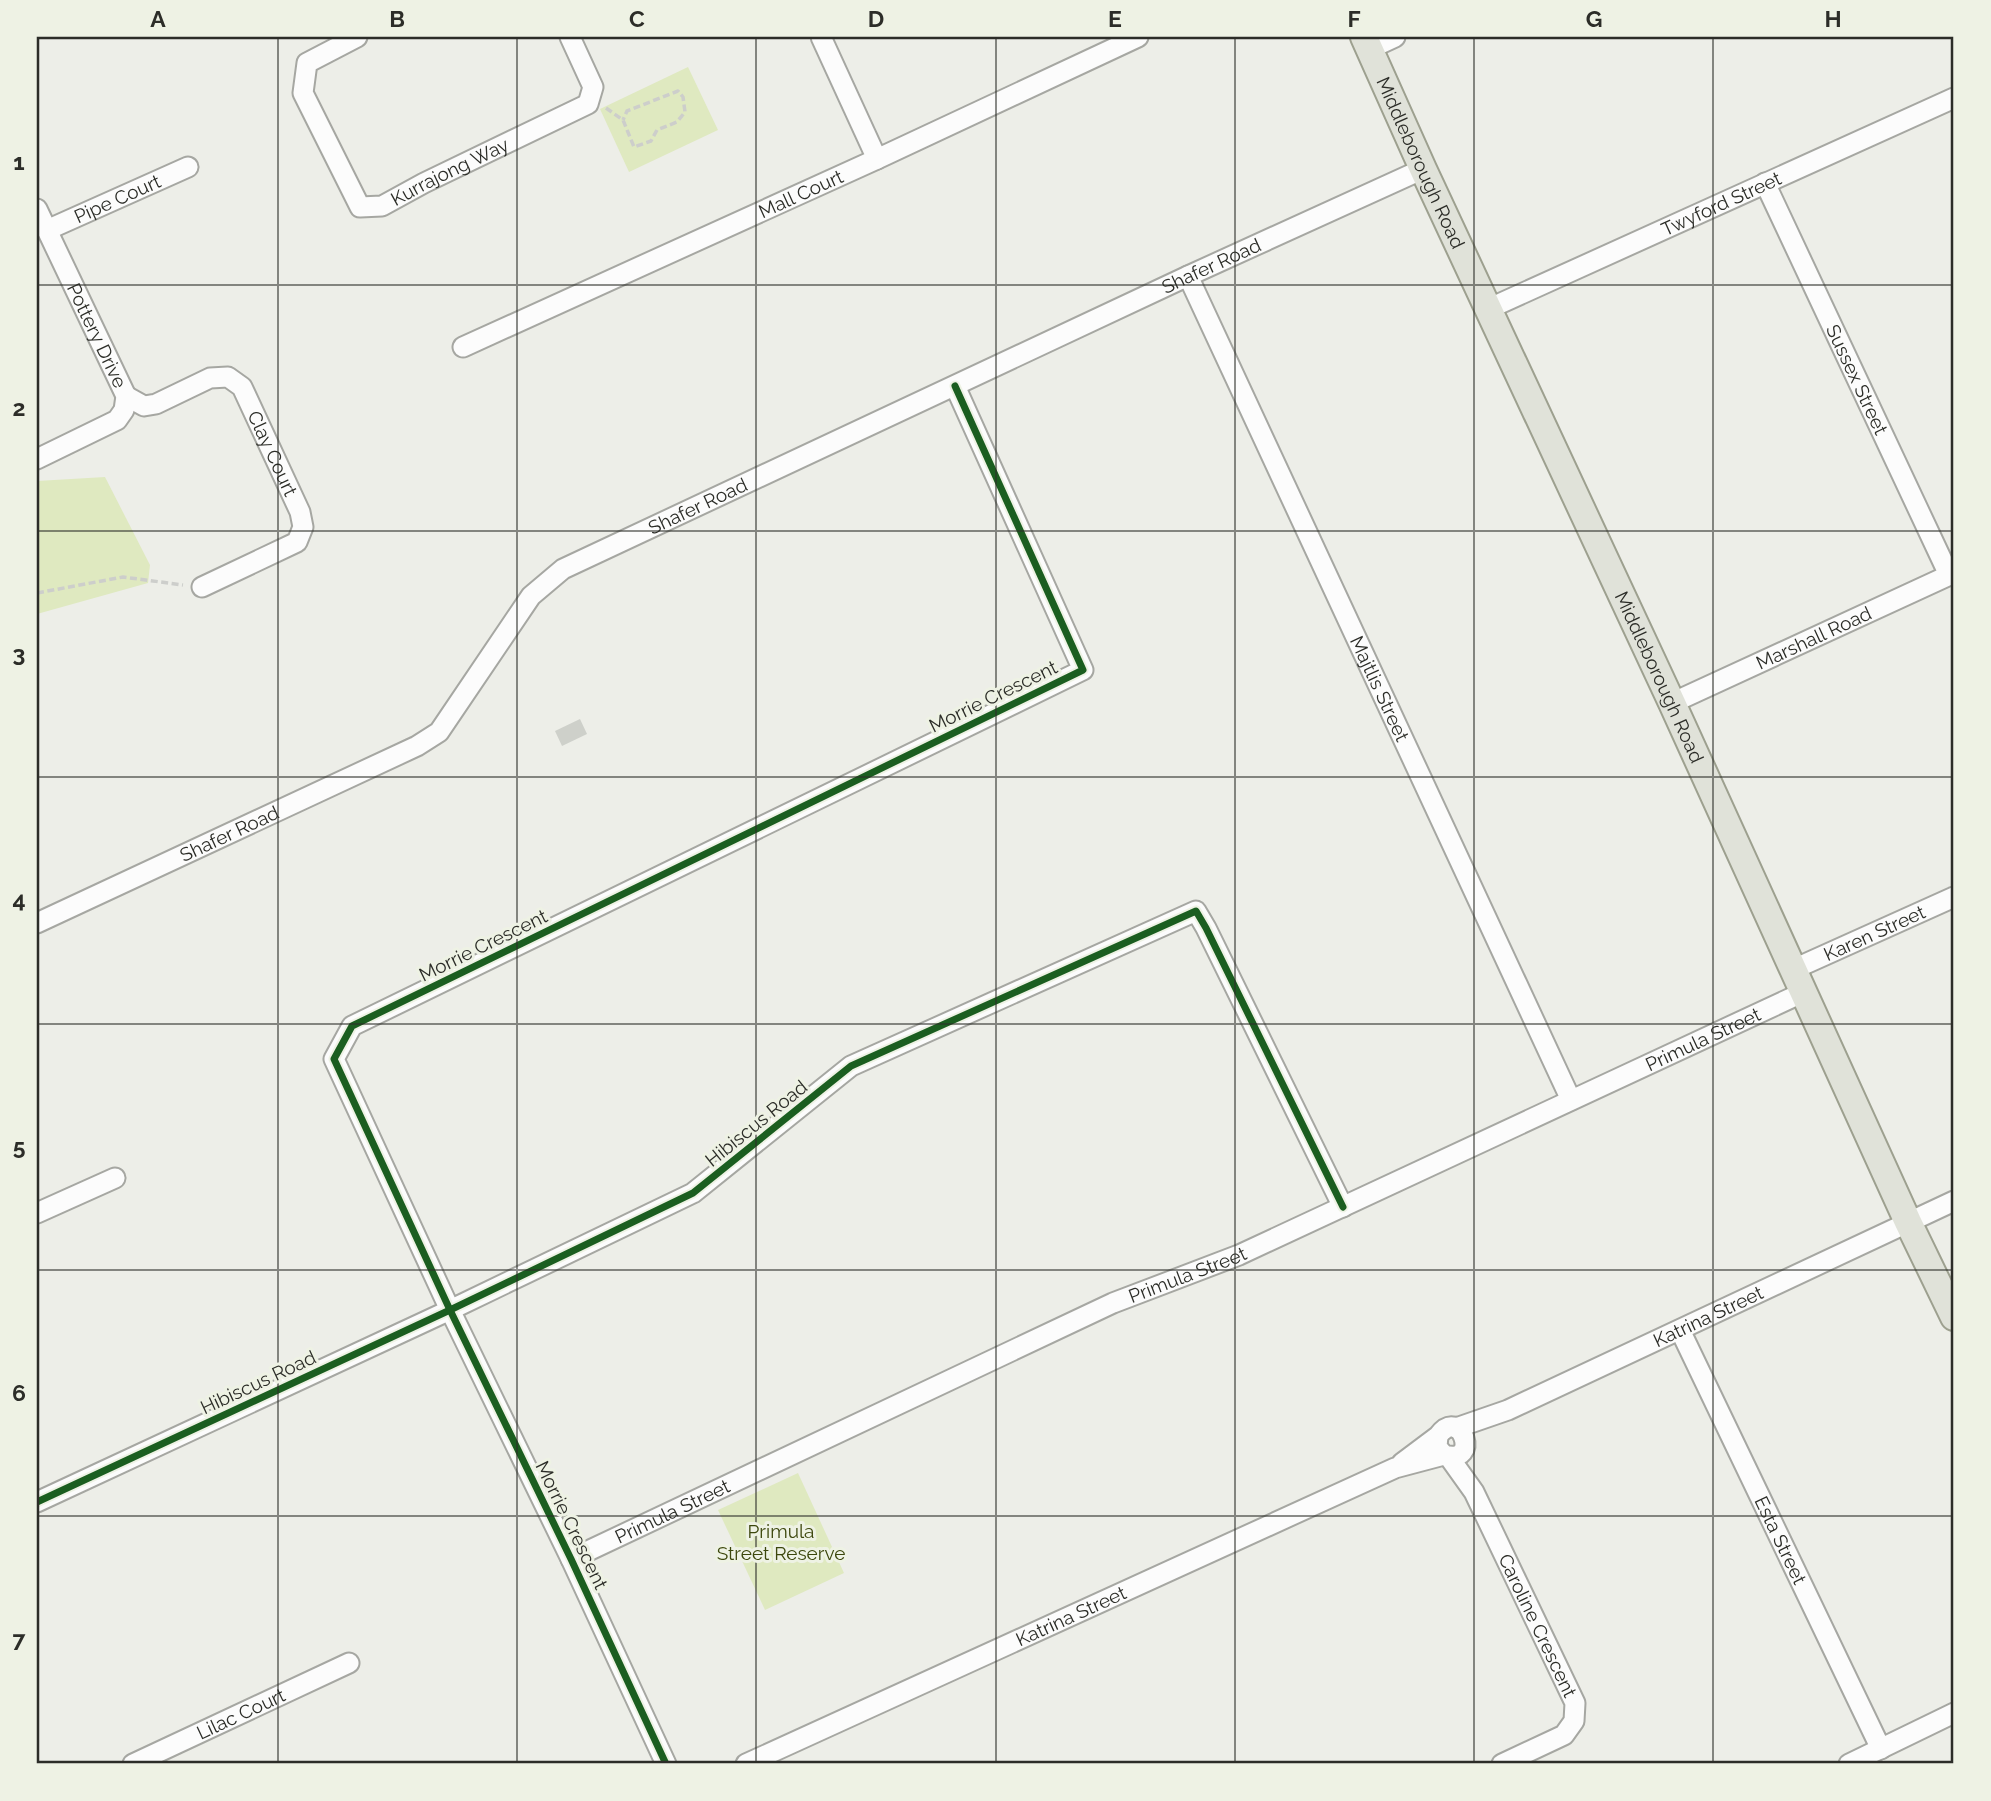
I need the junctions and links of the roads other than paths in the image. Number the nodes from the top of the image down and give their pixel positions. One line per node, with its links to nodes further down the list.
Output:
1 (357, 37): 2 (street, Kurrajong Way)
2 (570, 37)
3 (821, 37): 8 (street)
4 (1138, 37): 8 (street, Mall Court)
5 (1395, 37): 6 (street)
6 (1367, 43): 10 (main road, Middleborough Road)
7 (1954, 98): 11 (street, Twyford Street)
8 (877, 159): 16 (street, Mall Court)
9 (188, 167): 13 (street, Pipe Court)
10 (1423, 169): 14 (street, Shafer Road); 15 (main road, Middleborough Road)
11 (1765, 183): 15 (street, Twyford Street); 20 (street, Sussex Street)
12 (37, 209): 13 (street, Pottery Drive)
13 (47, 230): 18 (street, Pottery Drive)
14 (1188, 276): 17 (street, Shafer Road); 26 (street, Majtlis Street)
15 (1488, 309): 22 (main road, Middleborough Road)
16 (463, 347)
17 (955, 386): 24 (street, Shafer Road); 32 (street, Morrie Crescent)
18 (126, 396): 19 (street, Pottery Drive); 21 (street, Clay Court)
19 (37, 458)
20 (1952, 574): 22 (street, Marshall Road)
21 (202, 587)
22 (1672, 703): 25 (main road, Middleborough Road)
23 (1954, 897): 25 (street, Karen Street)
24 (37, 923)
25 (1799, 980): 26 (street, Primula Street); 31 (main road, Middleborough Road)
26 (1571, 1100): 29 (street, Primula Street)
27 (115, 1178): 30 (street)
28 (1954, 1201): 31 (street, Katrina Street)
29 (1343, 1207): 32 (street, Hibiscus Road); 41 (street, Primula Street)
30 (37, 1213)
31 (1908, 1222): 33 (main road, Middleborough Road); 34 (street, Katrina Street)
32 (450, 1310): 40 (street, Hibiscus Road); 41 (street, Morrie Crescent)
33 (1954, 1317)
34 (1680, 1330): 35 (street, Katrina Street); 44 (street, Esta Street)
35 (1508, 1410): 36 (street, Katrina Street); 38 (street, Katrina Street)
36 (1456, 1428): 37 (street); 38 (street)
37 (1437, 1436): 38 (street); 39 (street, Katrina Street)
38 (1456, 1452): 39 (street, Katrina Street); 48 (street, Caroline Crescent)
39 (1395, 1468): 47 (street, Katrina Street)
40 (37, 1502)
41 (571, 1559): 46 (street, Morrie Crescent)
42 (349, 1664): 45 (street, Lilac Court)
43 (1954, 1713): 44 (street)
44 (1881, 1749): 49 (street)
45 (133, 1764)
46 (666, 1764)
47 (746, 1764)
48 (1502, 1764)
49 (1849, 1764)

